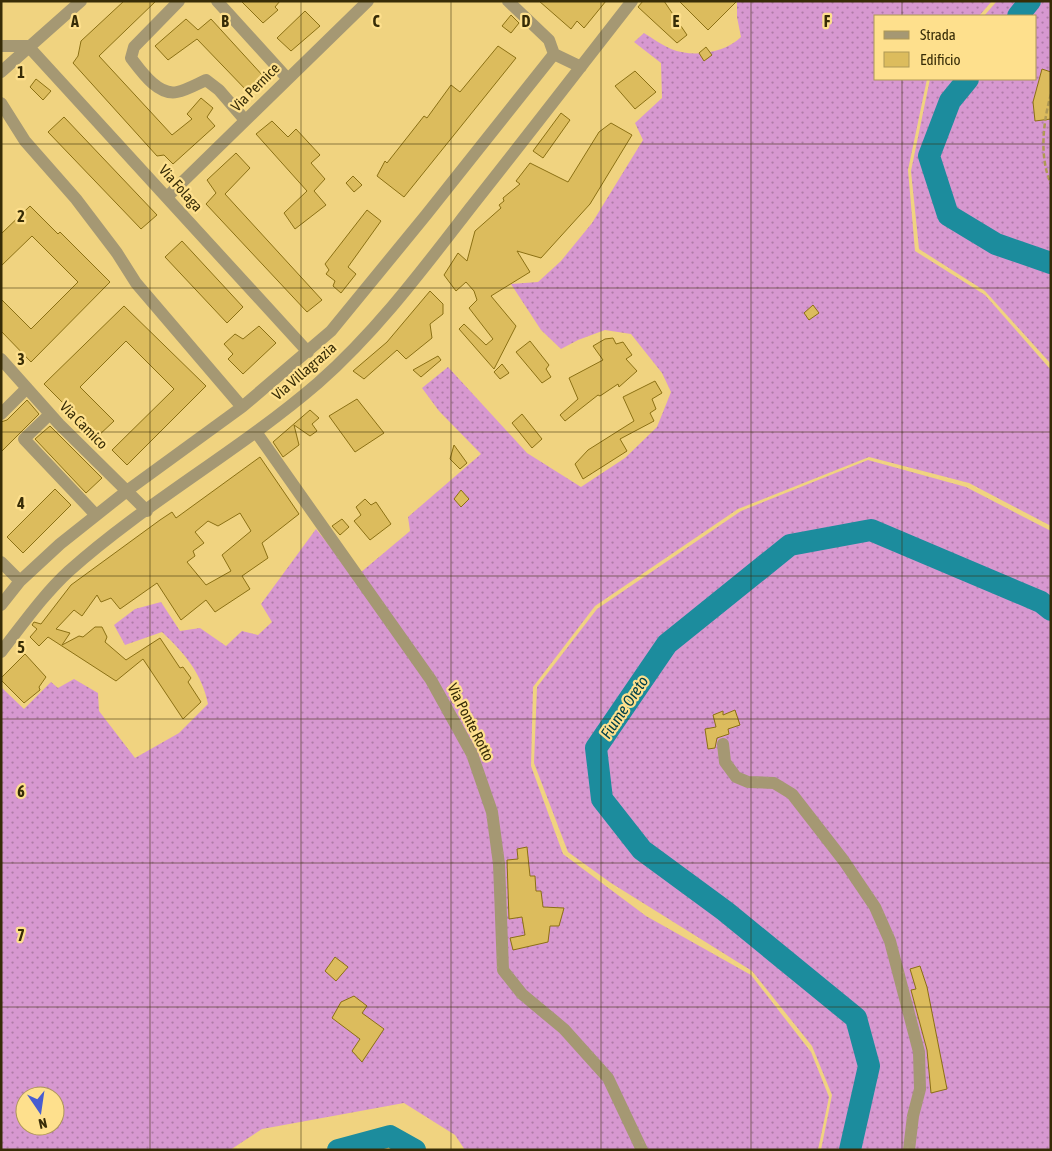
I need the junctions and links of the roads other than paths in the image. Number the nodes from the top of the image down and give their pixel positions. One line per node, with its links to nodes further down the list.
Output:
1 (81, 1): 8 (street)
2 (179, 1): 14 (street)
3 (217, 1): 12 (street)
4 (368, 1): 12 (street, Via Pernice)
5 (508, 1): 9 (street)
6 (632, 1): 10 (street, Via Villagrazia)
7 (1, 46): 8 (street)
8 (28, 46): 11 (street); 15 (street, Via Folaga)
9 (554, 54): 10 (street); 16 (street, Via Villagrazia)
10 (581, 67): 22 (street, Via Villagrazia)
11 (1, 72)
12 (287, 78): 14 (street, Via Pernice)
13 (1, 103): 19 (street)
14 (245, 120): 15 (street, Via Pernice)
15 (167, 197): 16 (street, Via Folaga)
16 (308, 352): 19 (street, Via Villagrazia)
17 (1, 359): 18 (street, Via Camico)
18 (27, 388): 20 (street); 21 (street, Via Camico)
19 (242, 407): 23 (street, Via Villagrazia)
20 (1, 414)
21 (50, 414): 23 (street, Via Camico); 25 (street)
22 (256, 432): 24 (street, Via Villagrazia); 31 (street, Via Ponte Rotto)
23 (128, 490): 24 (street, Via Camico); 25 (street, Via Villagrazia)
24 (147, 511): 29 (street, Via Villagrazia)
25 (96, 515): 27 (street, Via Villagrazia)
26 (1, 562): 27 (street)
27 (20, 581): 28 (street, Via Villagrazia)
28 (1, 605)
29 (1, 652)
30 (722, 744): 32 (street)
31 (642, 1150)
32 (909, 1150)

